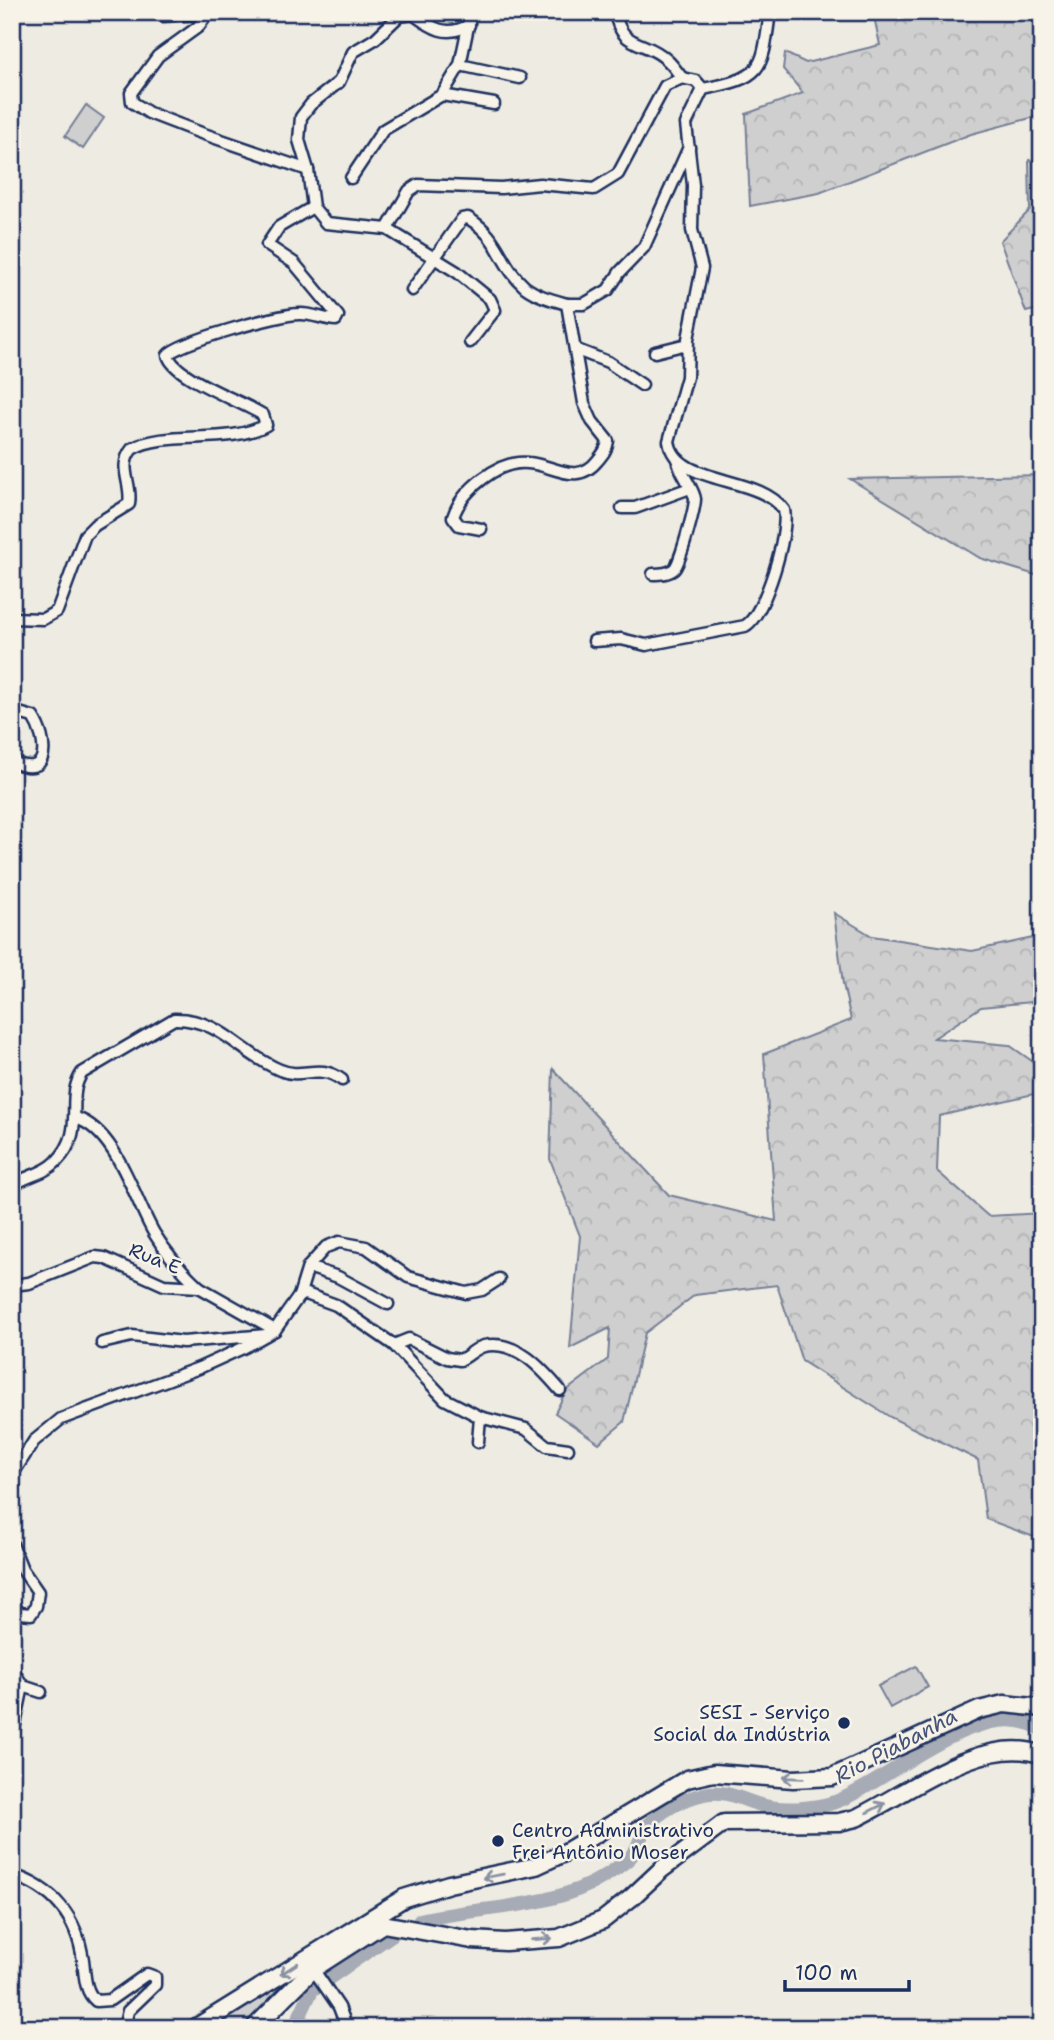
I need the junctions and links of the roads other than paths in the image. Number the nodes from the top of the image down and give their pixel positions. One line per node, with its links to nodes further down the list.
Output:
1 (159, 12): 14 (street)
2 (471, 12): 6 (street)
3 (615, 12): 9 (street)
4 (770, 12): 10 (street)
5 (391, 16): 6 (street); 14 (street)
6 (469, 25): 7 (street)
7 (460, 65): 8 (street); 11 (street)
8 (520, 78)
9 (682, 78): 10 (street); 17 (street)
10 (703, 89): 13 (street)
11 (443, 95): 12 (street); 15 (street)
12 (494, 104)
13 (690, 146): 20 (street); 22 (street)
14 (308, 170): 16 (street)
15 (351, 178)
16 (313, 207): 17 (street); 31 (street)
17 (387, 229): 18 (street)
18 (435, 257): 19 (street); 20 (street); 21 (street)
19 (412, 290)
20 (567, 304): 23 (street)
21 (470, 341)
22 (687, 344): 24 (street); 26 (street)
23 (578, 350): 25 (street); 29 (street)
24 (655, 352)
25 (642, 385)
26 (677, 459): 27 (street); 32 (street)
27 (690, 488): 28 (street); 30 (street)
28 (622, 508)
29 (481, 529)
30 (653, 574)
31 (12, 618)
32 (594, 641)
33 (12, 711): 34 (street)
34 (12, 761)
35 (342, 1080): 36 (street)
36 (76, 1118): 37 (street); 41 (street)
37 (12, 1186)
38 (308, 1268): 39 (street); 42 (street); 43 (street)
39 (499, 1279)
40 (14, 1285): 41 (street, Rua E)
41 (199, 1287): 44 (street, Rua E)
42 (299, 1296): 44 (street); 46 (street)
43 (387, 1304)
44 (272, 1332): 45 (street); 51 (street)
45 (102, 1343)
46 (394, 1345): 47 (street); 48 (street)
47 (560, 1390)
48 (480, 1416): 49 (street); 50 (street)
49 (478, 1442)
50 (568, 1449)
51 (12, 1475)
52 (12, 1544): 53 (street)
53 (12, 1604)
54 (12, 1669): 55 (street)
55 (23, 1686): 56 (street); 58 (street)
56 (41, 1692)
57 (1042, 1708): 62 (main road, one-way to 62)
58 (13, 1734)
59 (1042, 1755): 61 (main road, one-way to 59)
60 (12, 1875): 63 (street)
61 (316, 1973): 64 (main road); 65 (street)
62 (201, 2025)
63 (124, 2028)
64 (254, 2028)
65 (347, 2028)

